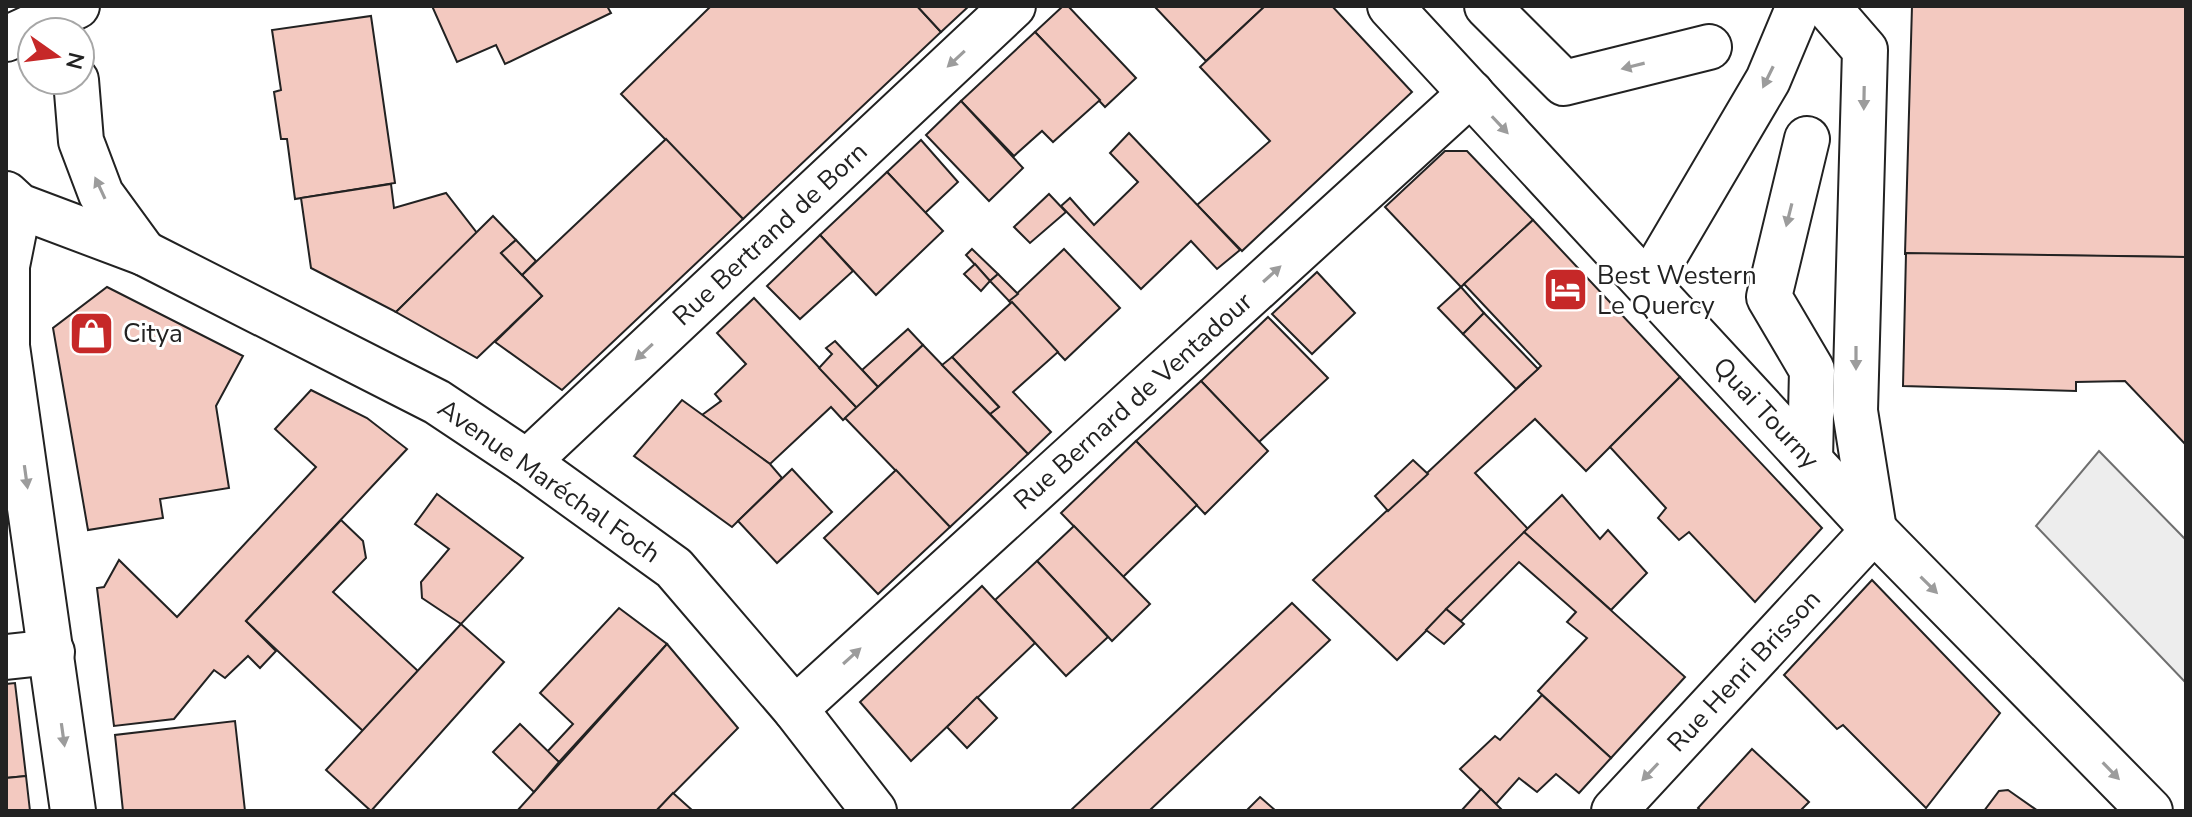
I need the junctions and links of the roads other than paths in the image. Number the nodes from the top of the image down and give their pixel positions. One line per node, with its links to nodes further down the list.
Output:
1 (80, 6): 8 (street)
2 (1013, 6): 18 (street, Rue Bertrand de Born, one-way to 18)
3 (1390, 6): 11 (street, Quai Tourny)
4 (1487, 6): 9 (street, one-way to 4)
5 (1799, 6): 16 (street, one-way to 16)
6 (1827, 6): 10 (street)
7 (1865, 6): 10 (street)
8 (6, 39)
9 (1709, 47)
10 (1865, 50): 19 (street, one-way to 19)
11 (1471, 93): 16 (street, Quai Tourny, one-way to 16); 22 (street, Rue Bernard de Ventadour, one-way to 11)
12 (77, 96): 15 (street, Avenue Maréchal Foch, one-way to 12)
13 (1807, 139): 17 (street, one-way to 17)
14 (13, 200): 15 (street, Avenue Maréchal Foch); 20 (street, one-way to 20)
15 (144, 253): 18 (street, Avenue Maréchal Foch)
16 (1648, 284): 17 (street, Quai Tourny)
17 (1810, 460): 19 (street, Quai Tourny)
18 (527, 462): 22 (street, Avenue Maréchal Foch)
19 (1874, 530): 25 (street, Rue Henri Brisson, one-way to 25); 26 (street, Quai Tourny, one-way to 26)
20 (52, 652): 21 (street); 23 (street, one-way to 23)
21 (6, 657)
22 (795, 709): 24 (street, Avenue Maréchal Foch)
23 (73, 811)
24 (874, 811)
25 (1614, 811)
26 (2150, 811)

